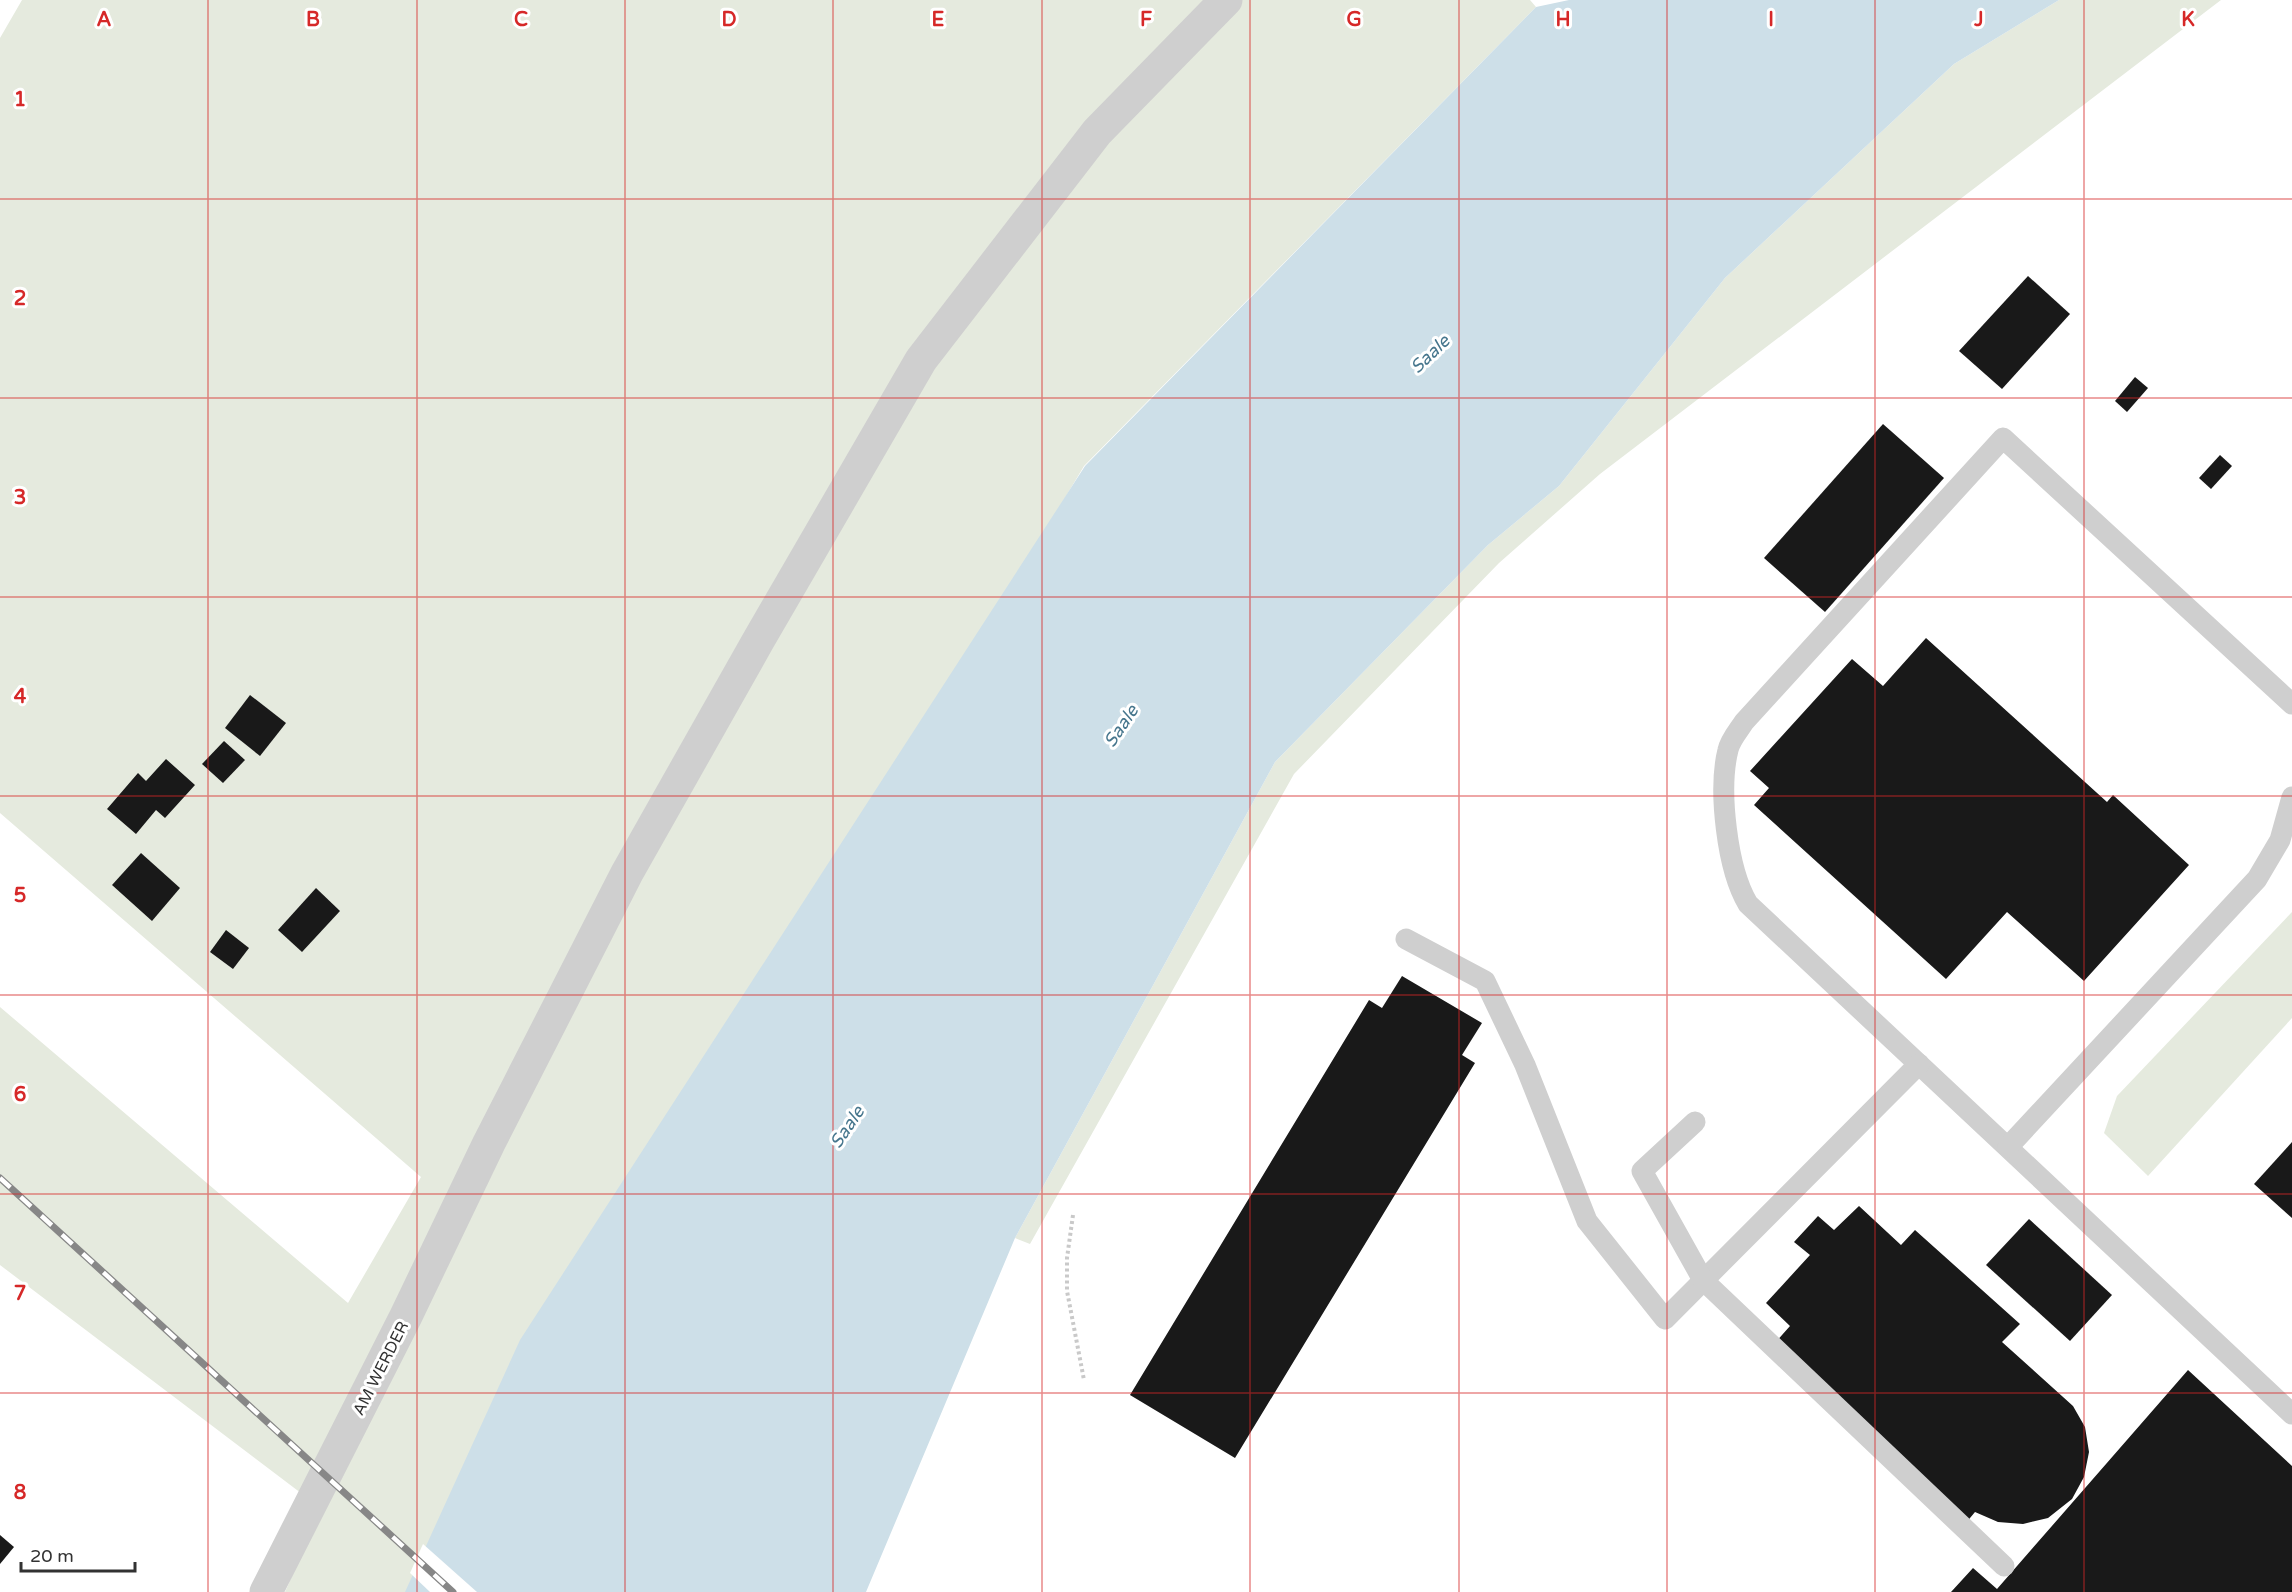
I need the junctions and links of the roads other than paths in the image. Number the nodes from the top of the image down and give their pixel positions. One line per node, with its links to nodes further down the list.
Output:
1 (1226, 0): 11 (street, AM WERDER)
2 (2292, 704): 5 (lane)
3 (2292, 797): 7 (lane)
4 (1406, 939): 8 (lane)
5 (1918, 1064): 7 (lane); 8 (lane)
6 (1695, 1122): 8 (lane)
7 (2008, 1148): 9 (lane)
8 (1703, 1280): 10 (lane)
9 (2292, 1414)
10 (2004, 1566)
11 (266, 1592)

